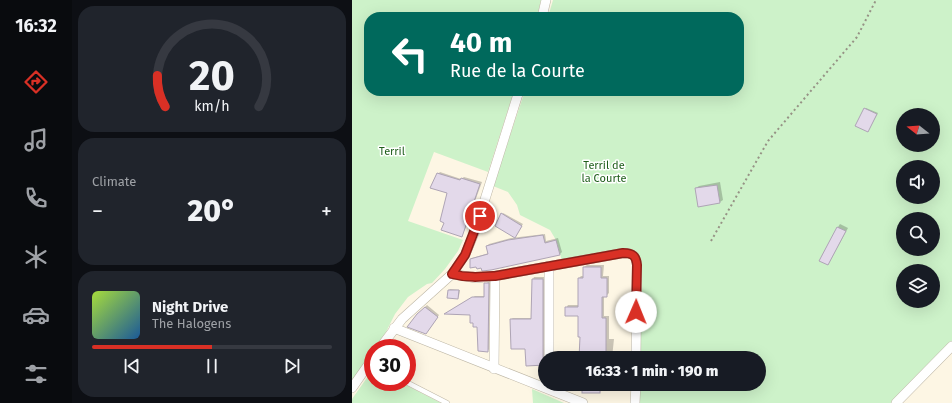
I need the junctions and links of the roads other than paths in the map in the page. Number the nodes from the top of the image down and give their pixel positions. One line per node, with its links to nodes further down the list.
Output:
1 (546, 0): 2 (street)
2 (543, 12)
3 (517, 96): 5 (street)
4 (549, 266): 6 (street); 10 (street); 11 (street)
5 (452, 274): 6 (street); 7 (street)
6 (495, 276): 12 (street)
7 (394, 328): 8 (street); 12 (street)
8 (386, 339)
9 (952, 346): 22 (street)
10 (549, 351)
11 (636, 351)
12 (494, 369): 14 (street)
13 (364, 372): 16 (street)
14 (538, 383)
15 (416, 387): 19 (lane)
16 (352, 388)
17 (557, 391): 20 (street)
18 (636, 391): 21 (street)
19 (447, 403)
20 (582, 403)
21 (635, 403)
22 (896, 403)

